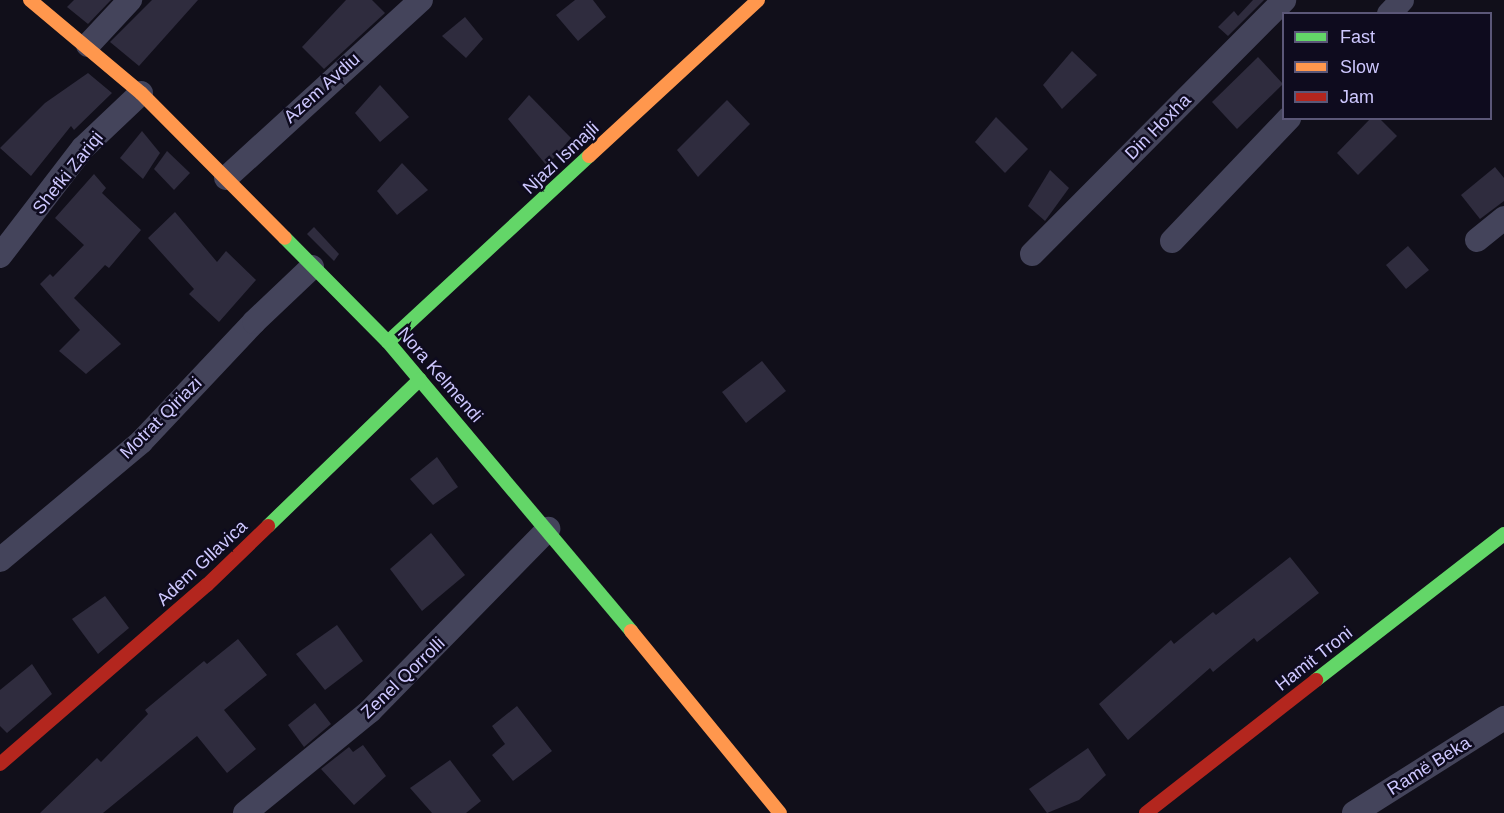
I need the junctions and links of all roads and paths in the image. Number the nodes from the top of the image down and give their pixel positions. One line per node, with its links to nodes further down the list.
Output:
1 (30, 0): 8 (street, Nora Kelmendi)
2 (130, 0): 8 (street)
3 (421, 0): 11 (street, Azem Avdiu)
4 (758, 0): 18 (street, Njazi Ismajli)
5 (1284, 0): 15 (street, Din Hoxha)
6 (1402, 0): 7 (street)
7 (1391, 12)
8 (88, 45): 9 (street, Nora Kelmendi)
9 (141, 93): 11 (street, Nora Kelmendi); 16 (street, Shefki Zariqi)
10 (1287, 120): 14 (street)
11 (226, 178): 17 (street, Nora Kelmendi)
12 (1504, 218): 13 (street)
13 (1477, 240)
14 (1172, 241)
15 (1032, 254)
16 (0, 256)
17 (312, 267): 18 (street, Nora Kelmendi); 22 (street, Motrat Qiriazi)
18 (388, 342): 19 (street, Nora Kelmendi)
19 (420, 379): 20 (street, Nora Kelmendi); 24 (street, Adem Gllavica)
20 (548, 529): 25 (street, Zenel Qorrolli); 26 (street, Nora Kelmendi)
21 (1504, 534): 27 (street, Hamit Troni)
22 (0, 560)
23 (1504, 718): 28 (street, Ramë Beka)
24 (0, 764)
25 (245, 813)
26 (780, 813)
27 (1146, 813)
28 (1354, 813)

